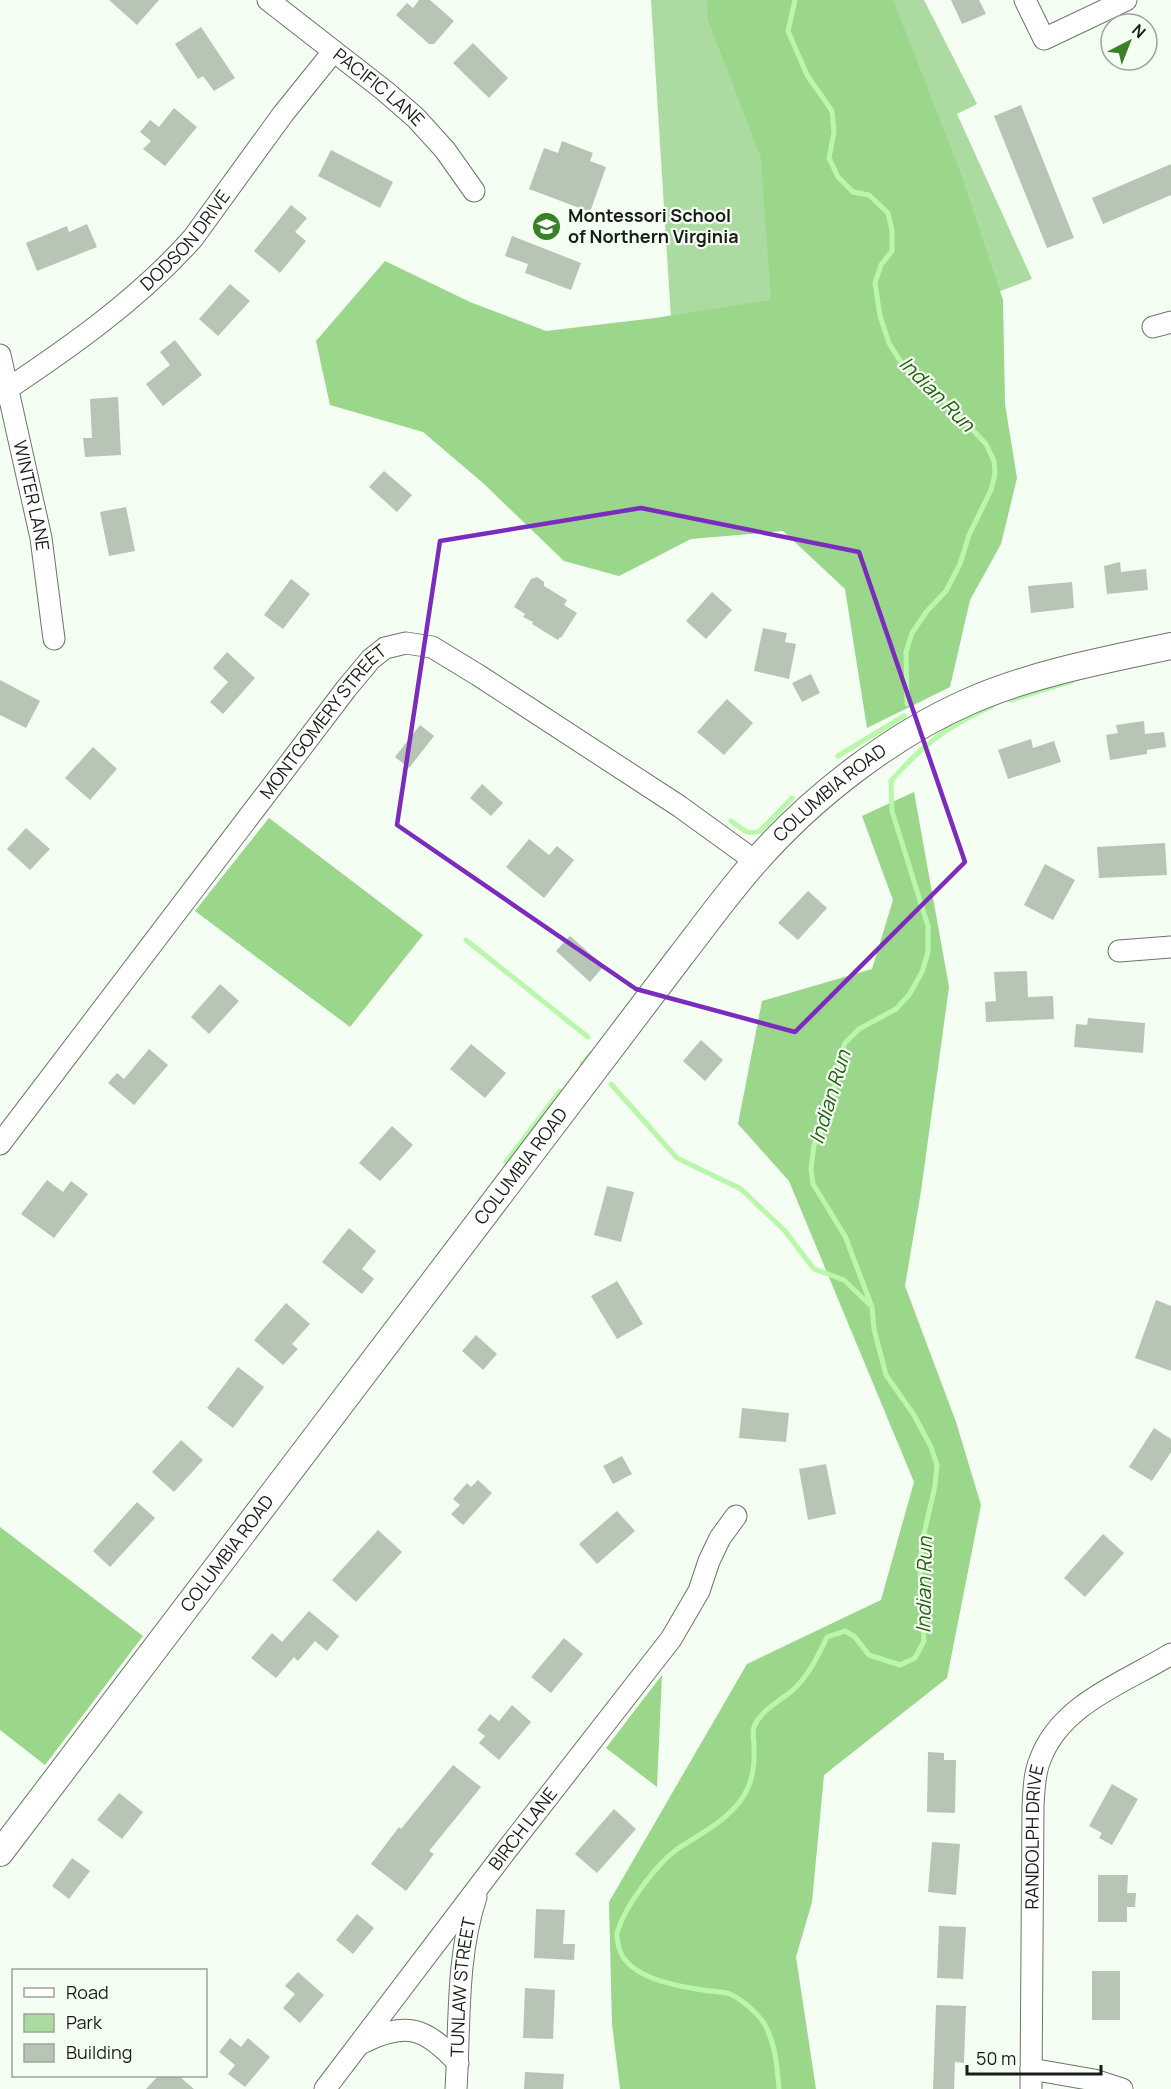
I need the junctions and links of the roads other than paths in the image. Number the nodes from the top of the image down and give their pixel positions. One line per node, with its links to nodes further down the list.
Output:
1 (268, 0): 4 (street, PACIFIC LANE)
2 (1025, 0): 3 (street)
3 (1126, 0)
4 (333, 52): 5 (street, PACIFIC LANE); 7 (street, DODSON DRIVE)
5 (474, 191)
6 (0, 355): 7 (street, WINTER LANE)
7 (3, 391): 8 (street, WINTER LANE)
8 (54, 639)
9 (1171, 646): 10 (street, COLUMBIA ROAD)
10 (755, 861): 13 (street, MONTGOMERY STREET); 16 (street, COLUMBIA ROAD)
11 (1171, 946): 12 (street)
12 (1119, 951)
13 (0, 1144)
14 (736, 1515): 17 (street, BIRCH LANE)
15 (1171, 1654): 20 (street, RANDOLPH DRIVE)
16 (0, 1853)
17 (479, 1888): 18 (street, BIRCH LANE); 19 (street, TUNLAW STREET)
18 (359, 2045): 19 (street); 21 (street, BIRCH LANE)
19 (458, 2063): 22 (street, TUNLAW STREET)
20 (1031, 2079): 23 (street)
21 (325, 2089)
22 (456, 2089)
23 (1122, 2089)

